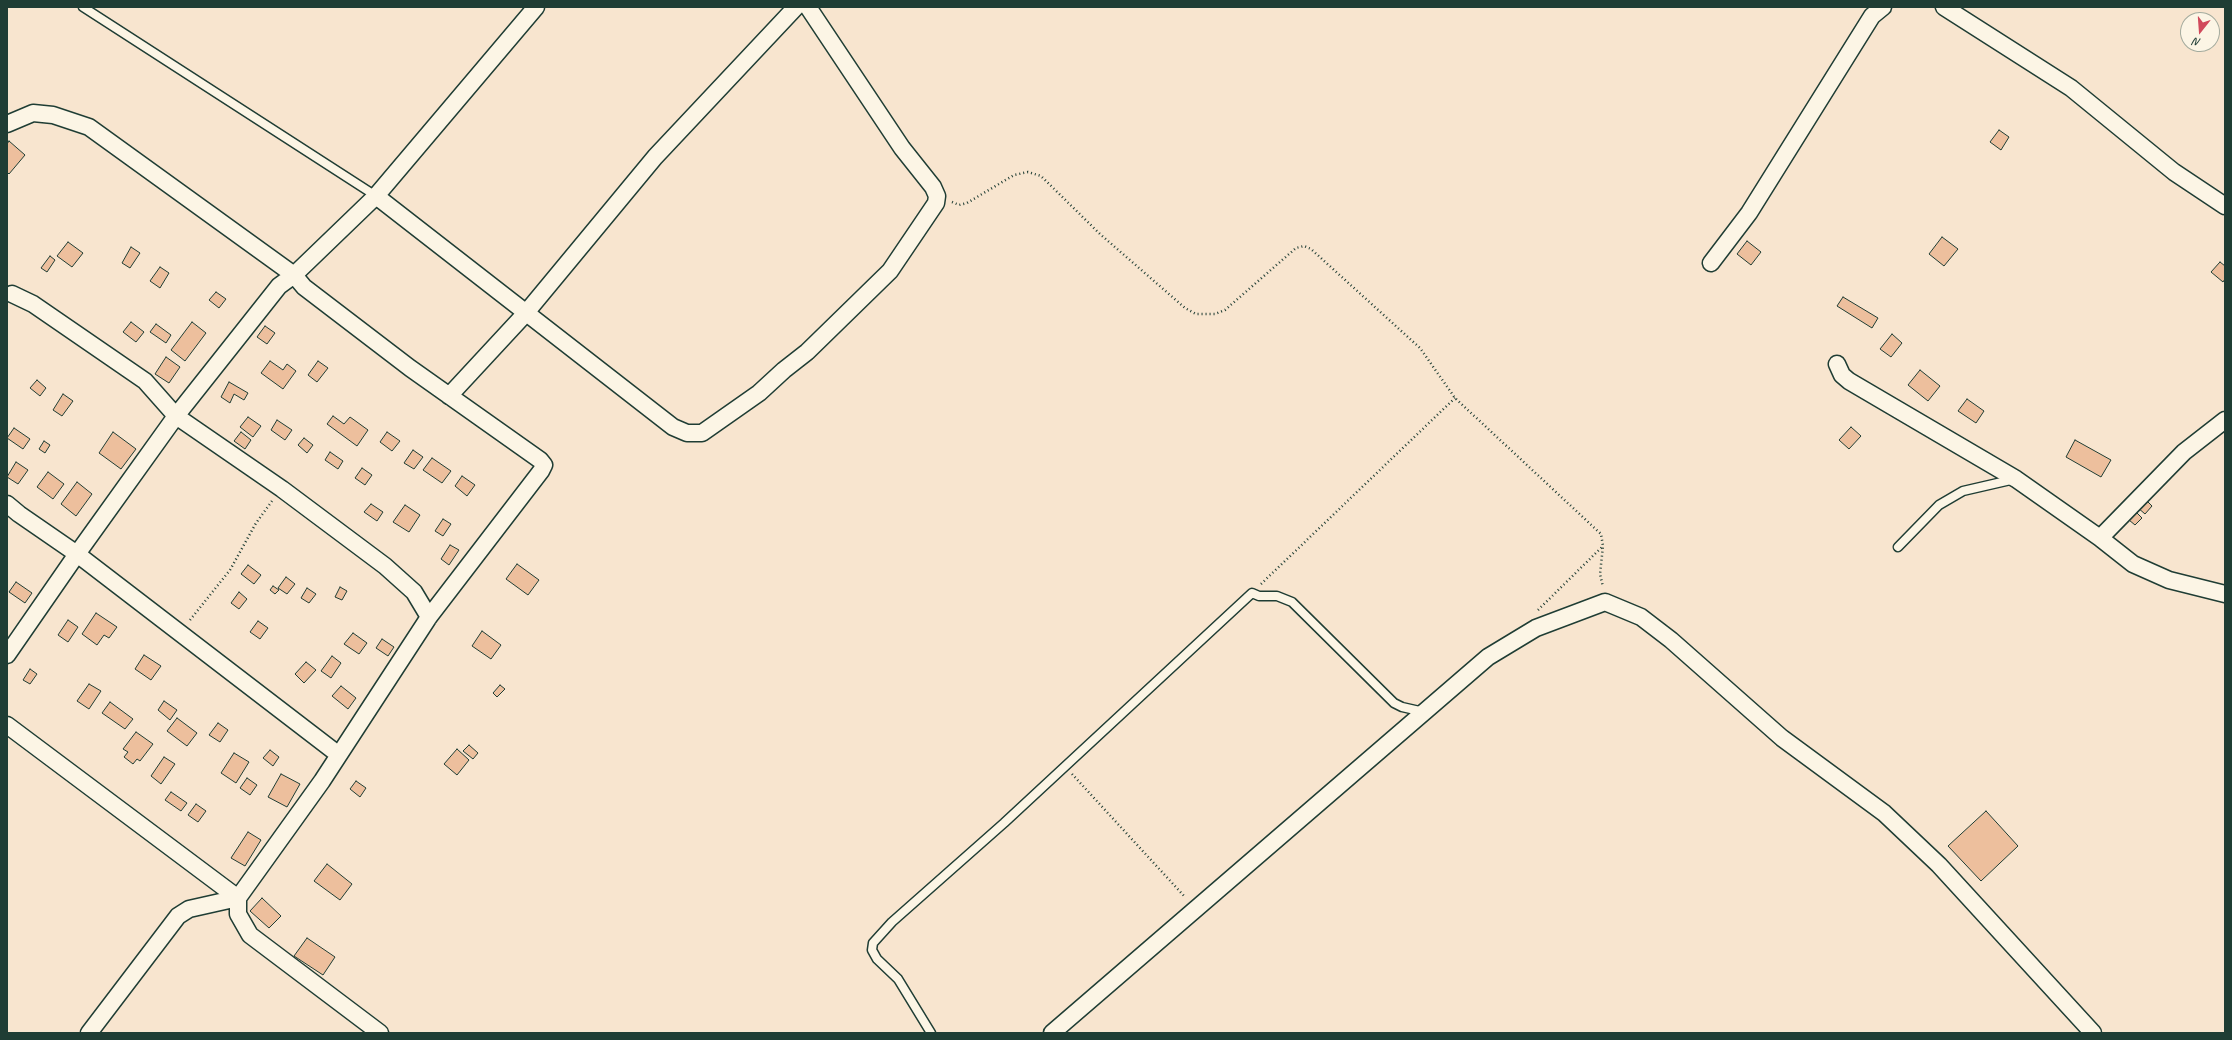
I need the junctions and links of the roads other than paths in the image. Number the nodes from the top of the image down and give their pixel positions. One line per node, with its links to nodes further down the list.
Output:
1 (83, 7): 8 (lane)
2 (536, 7): 8 (street)
3 (796, 7): 13 (street)
4 (808, 7): 13 (street)
5 (1883, 7): 10 (street)
6 (1944, 7): 9 (street)
7 (7, 124): 11 (street)
8 (376, 196): 11 (street); 13 (street)
9 (2225, 206)
10 (1711, 263)
11 (294, 275): 15 (street); 16 (street)
12 (12, 294): 16 (street)
13 (525, 314): 15 (street)
14 (1837, 364): 18 (street)
15 (449, 396): 24 (street)
16 (176, 416): 22 (street); 24 (street)
17 (2225, 420): 20 (street)
18 (2016, 479): 20 (street); 21 (lane)
19 (7, 504): 22 (street)
20 (2100, 538): 23 (street)
21 (1898, 547)
22 (77, 554): 25 (street); 28 (street)
23 (2225, 594)
24 (429, 617): 28 (street)
25 (7, 655)
26 (1424, 713): 32 (lane); 33 (street); 34 (street)
27 (7, 725): 29 (street)
28 (339, 755): 29 (street)
29 (238, 898): 30 (street); 31 (street)
30 (89, 1033)
31 (380, 1033)
32 (930, 1033)
33 (1052, 1033)
34 (2093, 1033)

